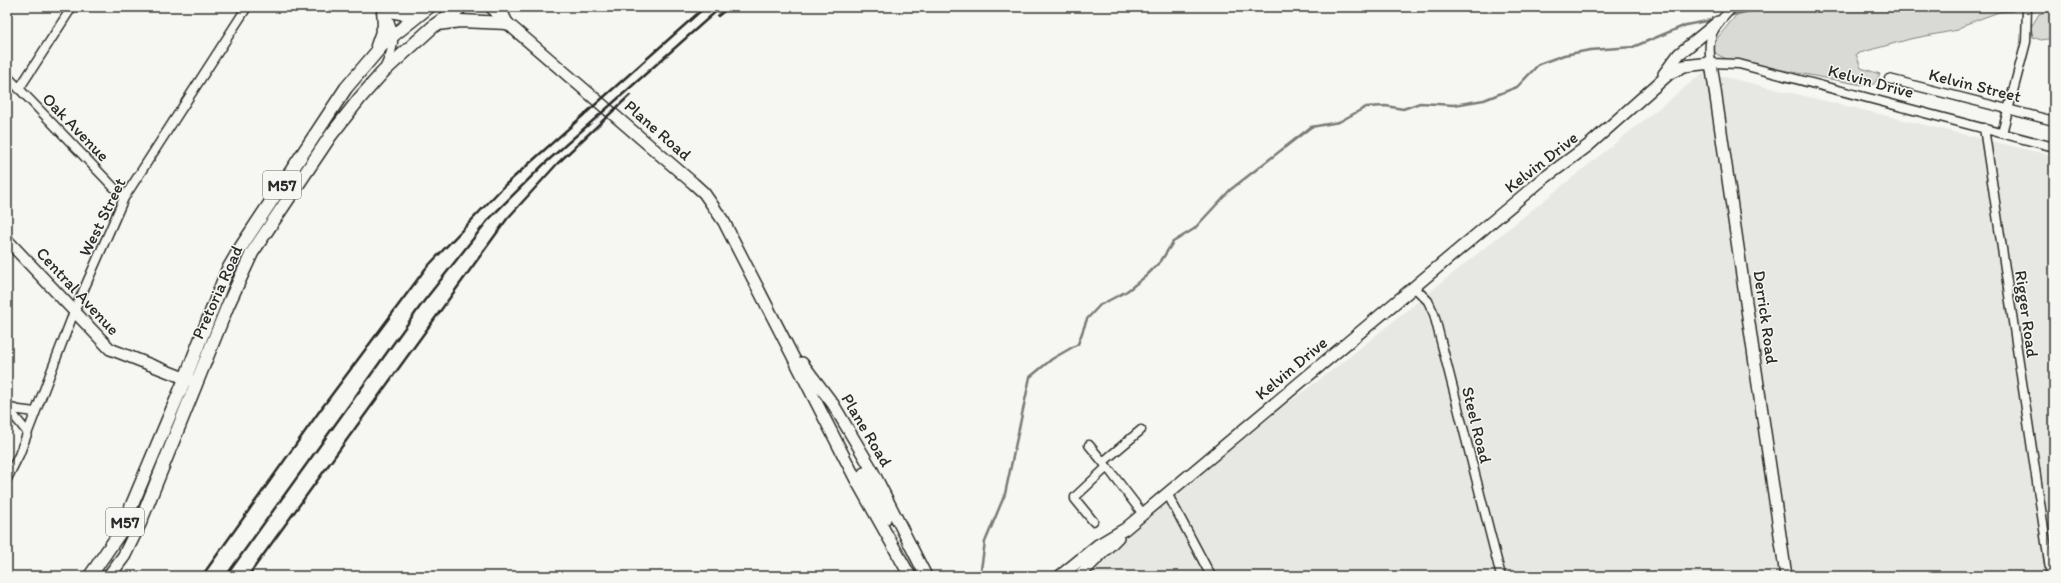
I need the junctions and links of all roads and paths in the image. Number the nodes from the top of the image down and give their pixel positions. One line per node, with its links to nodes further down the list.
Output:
1 (72, 7): 21 (street)
2 (248, 7): 27 (street, West Street)
3 (385, 7): 10 (main road); 14 (street); 15 (main road)
4 (429, 7): 10 (main road, Pretoria Road / M57)
5 (461, 7): 13 (main road, Pretoria Road / M57)
6 (491, 7): 11 (street, Plane Road)
7 (499, 7): 11 (main road)
8 (1733, 7): 12 (street)
9 (2028, 7): 22 (street)
10 (417, 16): 14 (main road, Pretoria Road / M57)
11 (506, 22): 13 (main road); 30 (street, Plane Road)
12 (1718, 22): 16 (street); 19 (street)
13 (435, 25): 17 (main road, Pretoria Road / M57)
14 (394, 34): 15 (main road, Pretoria Road / M57); 17 (street)
15 (373, 55): 32 (main road, Pretoria Road / M57)
16 (1711, 63): 19 (street, Kelvin Drive); 24 (street, Kelvin Drive); 54 (street, Derrick Road)
17 (383, 72): 33 (main road, Pretoria Road / M57)
18 (7, 76): 21 (street, Oak Avenue)
19 (1660, 79): 29 (street, Kelvin Drive)
20 (1889, 79): 22 (street, Kelvin Street)
21 (19, 89): 27 (street, Oak Avenue)
22 (2009, 109): 23 (street, Kelvin Street); 25 (street)
23 (2054, 121)
24 (1984, 128): 25 (street, Kelvin Drive); 55 (street, Rigger Road)
25 (2002, 133): 26 (street, Kelvin Drive)
26 (2054, 147)
27 (124, 198): 31 (street, West Street)
28 (7, 240): 31 (street, Central Avenue)
29 (1415, 288): 41 (street, Kelvin Drive); 53 (street, Steel Road)
30 (769, 307): 45 (street, Plane Road); 49 (street, Plane Road)
31 (74, 312): 32 (street, Central Avenue); 34 (street, West Street)
32 (185, 379): 33 (street, Central Avenue); 46 (main road, Pretoria Road / M57)
33 (197, 383): 47 (main road, Pretoria Road / M57)
34 (35, 412): 36 (street, West Street); 36 (street)
35 (1141, 430): 38 (street)
36 (27, 432): 40 (street, West Street)
37 (1089, 445): 38 (street)
38 (1105, 465): 42 (street); 43 (street)
39 (864, 473): 45 (street)
40 (7, 479)
41 (1167, 493): 42 (street, Kelvin Drive); 52 (street)
42 (1143, 514): 44 (street, Kelvin Drive)
43 (1093, 520)
44 (1125, 529): 50 (street, Kelvin Drive); 51 (street, Kelvin Drive)
45 (897, 552): 48 (street, Plane Road)
46 (90, 576)
47 (110, 576)
48 (910, 576)
49 (926, 576)
50 (1060, 576)
51 (1079, 576)
52 (1211, 576)
53 (1501, 576)
54 (1786, 576)
55 (2051, 576)

